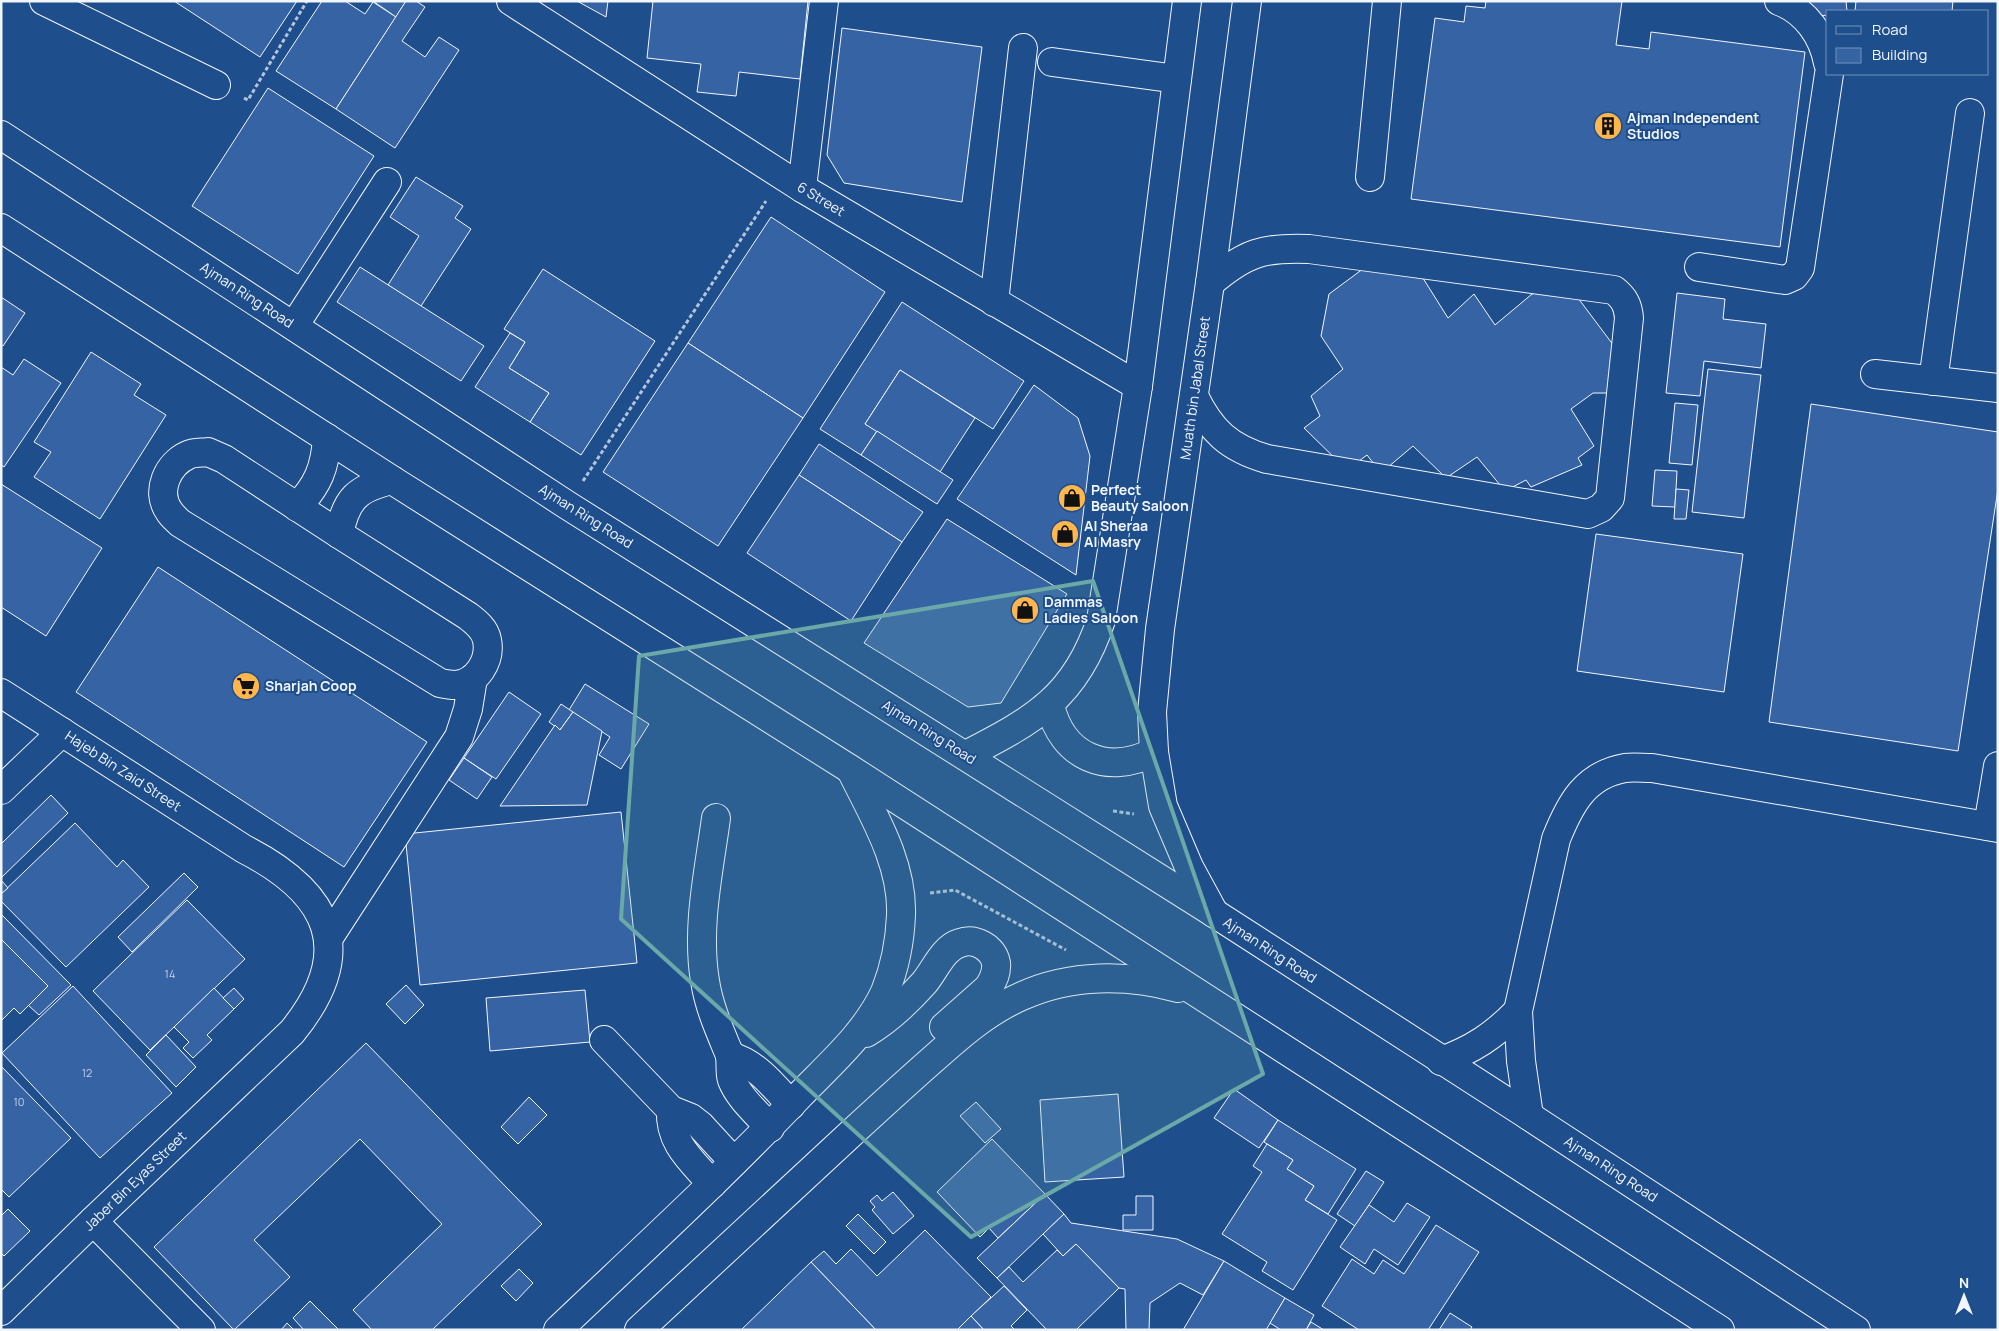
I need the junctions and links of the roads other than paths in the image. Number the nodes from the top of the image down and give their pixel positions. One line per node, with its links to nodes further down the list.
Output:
1 (44, 1): 13 (main road)
2 (511, 1): 18 (main road, 6 Street)
3 (824, 1): 18 (main road)
4 (1387, 1): 16 (main road)
5 (1779, 1): 9 (main road)
6 (1189, 3): 12 (main road)
7 (1242, 5): 21 (main road, Muath bin Jabal Street)
8 (1023, 48): 22 (main road)
9 (1826, 54)
10 (1052, 62): 12 (main road)
11 (1829, 75): 20 (main road)
12 (1177, 79): 26 (main road)
13 (216, 85)
14 (1970, 113): 25 (main road)
15 (1, 135): 23 (main road, Ajman Ring Road)
16 (1370, 177)
17 (387, 182): 23 (main road)
18 (792, 182): 22 (main road, 6 Street)
19 (1, 228): 29 (main road)
20 (1699, 267)
21 (1210, 283): 28 (main road, Muath bin Jabal Street); 28 (main road)
22 (994, 302): 26 (main road, 6 Street)
23 (294, 326): 38 (main road, Ajman Ring Road)
24 (1875, 374): 25 (main road)
25 (1933, 381): 27 (main road)
26 (1138, 386): 35 (main road)
27 (1998, 388)
28 (1194, 396): 37 (main road, Muath bin Jabal Street)
29 (327, 438): 30 (main road); 31 (main road)
30 (392, 480): 32 (main road); 40 (main road)
31 (297, 507): 32 (main road); 33 (main road)
32 (339, 534): 33 (main road)
33 (473, 678): 46 (main road)
34 (1, 693): 36 (main road, Hajeb Bin Zaid Street)
35 (1050, 705): 37 (main road); 38 (main road)
36 (62, 732): 41 (main road); 44 (main road, Hajeb Bin Zaid Street)
37 (1154, 752): 45 (main road, Muath bin Jabal Street)
38 (966, 756): 45 (main road, Ajman Ring Road)
39 (1998, 766): 43 (main road)
40 (850, 769): 47 (main road); 50 (main road)
41 (1, 790)
42 (716, 818): 52 (main road)
43 (1993, 827): 48 (main road)
44 (244, 849): 46 (main road, Jaber Bin Eyas Street); 51 (main road, Jaber Bin Eyas Street)
45 (1214, 914): 53 (main road, Ajman Ring Road)
46 (328, 939): 51 (main road, Jaber Bin Eyas Street)
47 (1205, 998): 54 (main road); 66 (main road)
48 (1518, 1011): 53 (main road); 57 (main road)
49 (604, 1040): 56 (main road)
50 (850, 1043): 54 (main road); 55 (main road)
51 (270, 1051): 61 (main road, Jaber Bin Eyas Street)
52 (730, 1056): 55 (main road); 58 (main road)
53 (1441, 1061): 57 (main road, Ajman Ring Road)
54 (894, 1094): 65 (main road)
55 (791, 1105): 58 (main road)
56 (671, 1110): 59 (main road); 60 (main road)
57 (1529, 1116): 67 (main road, Ajman Ring Road)
58 (770, 1128): 59 (main road)
59 (734, 1162): 60 (main road)
60 (712, 1184): 64 (main road)
61 (93, 1222): 62 (main road, Jaber Bin Eyas Street); 63 (main road)
62 (1, 1312)
63 (201, 1330)
64 (558, 1330)
65 (639, 1330)
66 (1720, 1330)
67 (1856, 1330)

